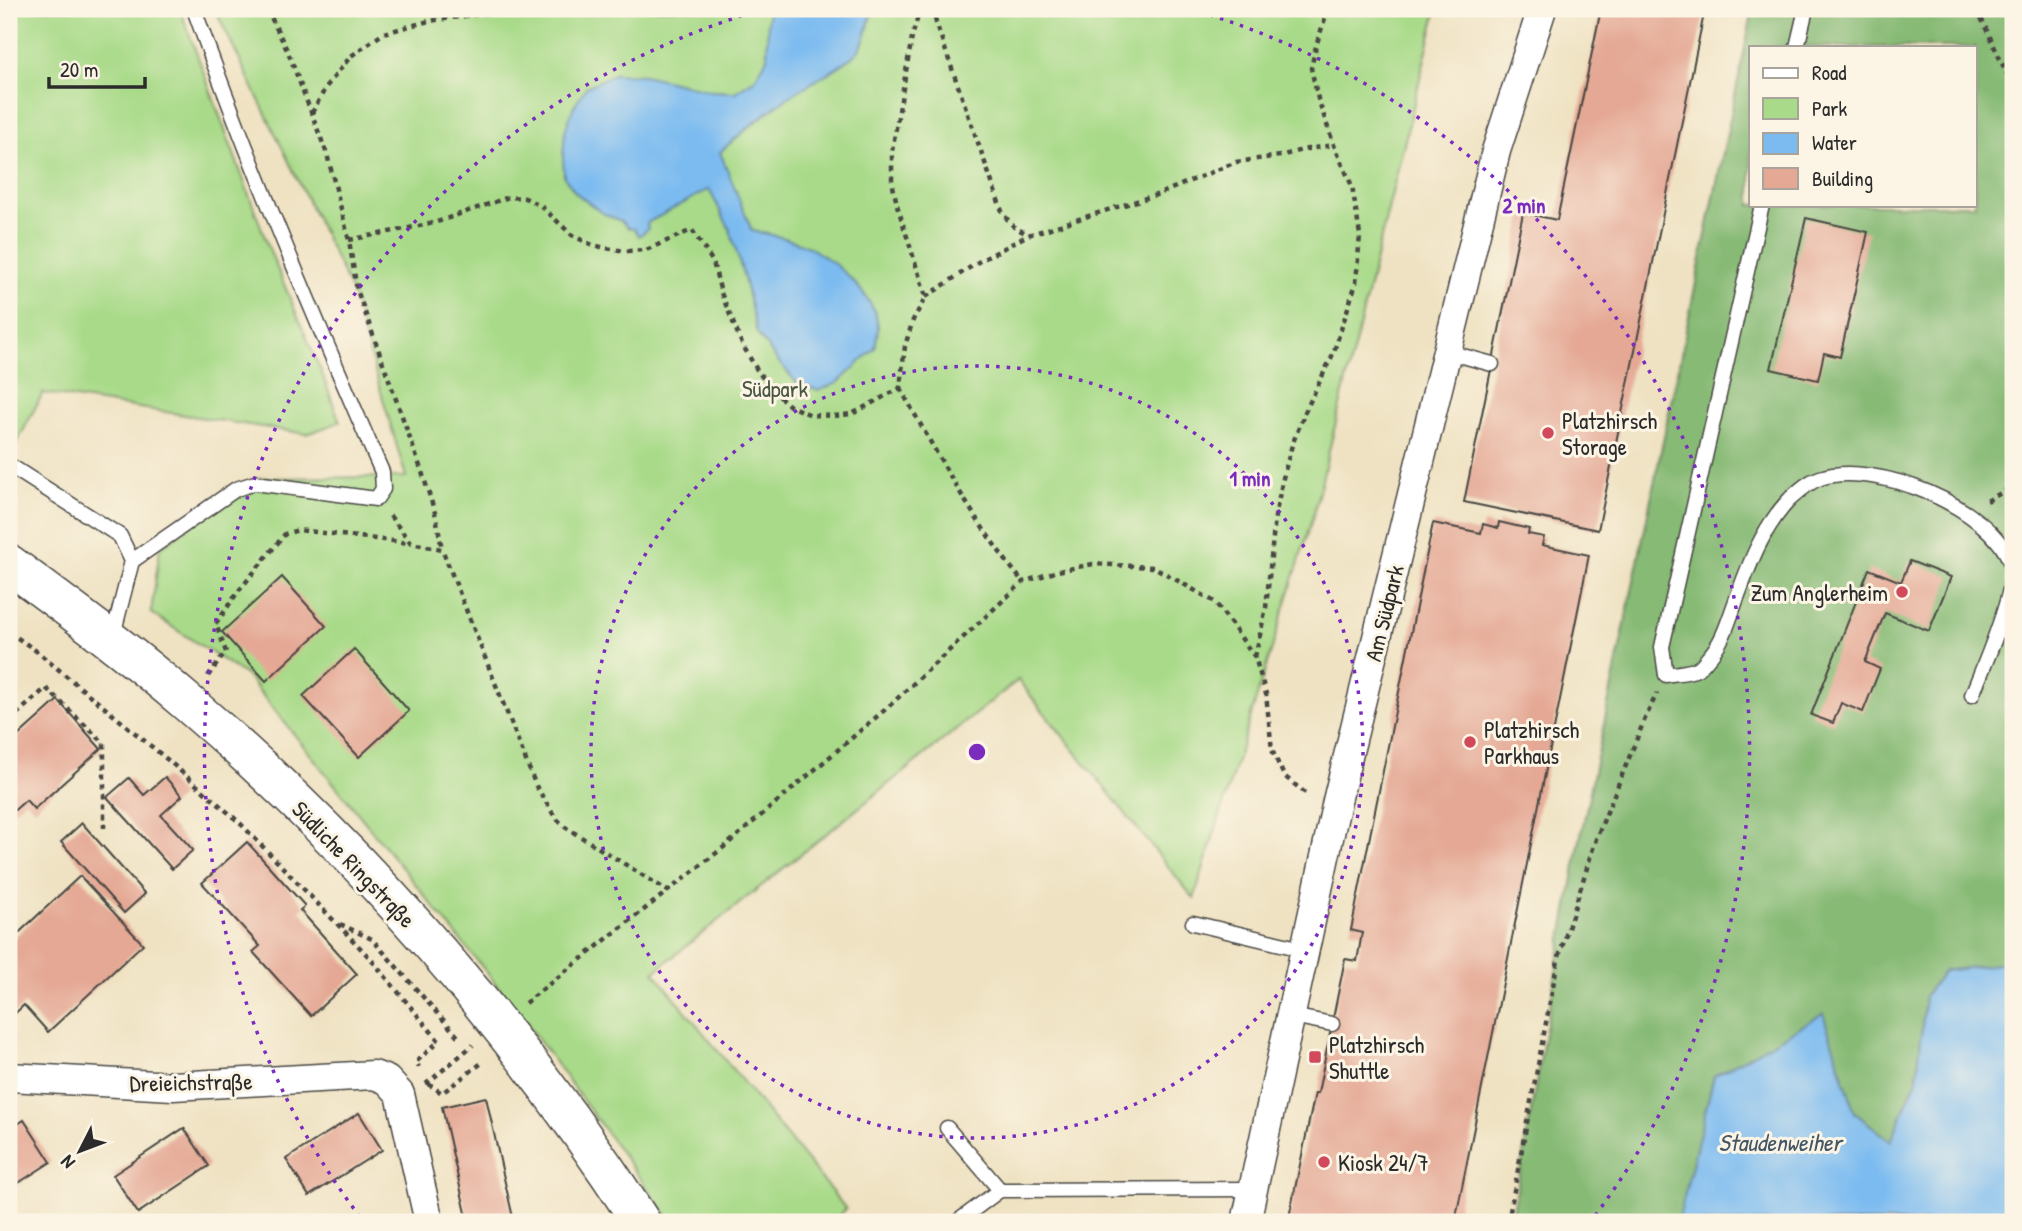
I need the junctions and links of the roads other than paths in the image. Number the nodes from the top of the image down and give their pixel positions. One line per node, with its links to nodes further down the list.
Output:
1 (194, 9): 9 (lane)
2 (1542, 9): 6 (street, Am Südpark)
3 (1806, 9): 4 (lane)
4 (1797, 46)
5 (1762, 206): 12 (lane)
6 (1448, 352): 7 (lane); 14 (street, Am Südpark)
7 (1492, 364)
8 (9, 465): 9 (lane)
9 (132, 561): 11 (lane)
10 (9, 564): 11 (main road, Südliche Ringstraße)
11 (111, 640): 22 (main road, Südliche Ringstraße)
12 (1972, 695)
13 (1193, 923): 14 (lane)
14 (1306, 950): 15 (street, Am Südpark)
15 (1292, 1016): 16 (lane); 19 (street, Am Südpark)
16 (1332, 1024)
17 (9, 1077): 21 (street, Dreieichstraße)
18 (947, 1128): 20 (lane)
19 (1252, 1189): 20 (lane); 24 (street, Am Südpark)
20 (1000, 1190): 23 (lane)
21 (429, 1222)
22 (641, 1222)
23 (957, 1222)
24 (1246, 1222)

